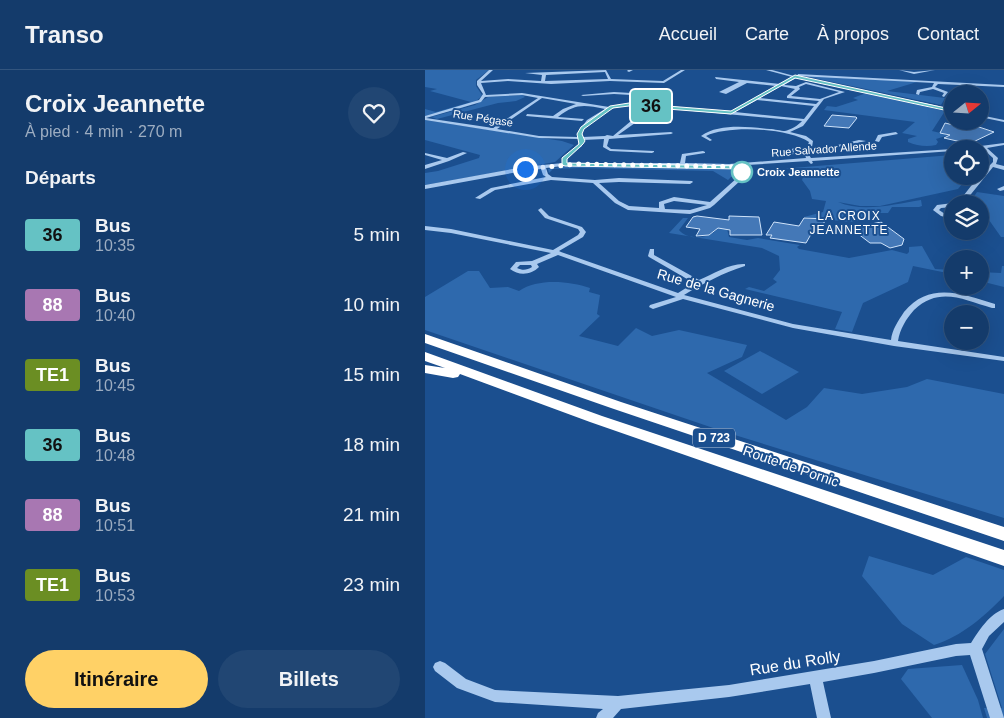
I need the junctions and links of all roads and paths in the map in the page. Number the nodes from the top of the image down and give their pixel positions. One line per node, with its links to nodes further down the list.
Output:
1 (491, 70): 15 (street)
2 (683, 70): 13 (street)
3 (768, 70): 11 (street)
4 (772, 70): 11 (street)
5 (901, 70): 8 (street)
6 (933, 70): 8 (street)
7 (527, 73): 9 (street)
8 (914, 73): 14 (street)
9 (544, 74): 13 (street); 16 (street)
10 (810, 74): 11 (street); 14 (street)
11 (797, 76): 19 (street); 39 (street)
12 (716, 78): 17 (street)
13 (609, 80): 16 (street)
14 (915, 80): 18 (street)
15 (479, 82): 16 (street); 30 (street)
16 (543, 82)
17 (744, 82): 17 (street); 19 (street)
18 (937, 82): 20 (street); 22 (street)
19 (778, 86): 21 (street); 32 (street)
20 (1004, 86)
21 (796, 88): 26 (street); 33 (street)
22 (933, 88): 24 (street); 27 (street)
23 (654, 91): 29 (street)
24 (944, 91)
25 (607, 94): 28 (street); 29 (street); 34 (street)
26 (835, 94): 33 (street); 33 (street)
27 (918, 94)
28 (583, 95)
29 (648, 95): 36 (street)
30 (485, 96): 31 (street); 43 (street)
31 (542, 98): 34 (street); 50 (street)
32 (756, 99): 35 (street); 40 (street)
33 (822, 99): 37 (street)
34 (581, 104): 38 (street); 42 (street)
35 (801, 104): 37 (street); 46 (street)
36 (634, 105): 38 (street); 40 (street)
37 (816, 105): 48 (street)
38 (608, 108): 57 (street)
39 (944, 108)
40 (724, 113): 46 (street)
41 (527, 115): 42 (street)
42 (555, 117): 47 (street)
43 (425, 118): 50 (street, Rue Pégase)
44 (649, 118): 55 (street)
45 (989, 118): 49 (street)
46 (789, 119): 48 (street)
47 (583, 120)
48 (805, 120): 51 (street)
49 (1004, 121)
50 (493, 130): 56 (street, Rue Pégase)
51 (788, 131): 58 (street); 63 (street)
52 (671, 133): 55 (street, Rue Pégase)
53 (896, 133): 63 (street)
54 (607, 136): 55 (street, Rue Pégase); 57 (street, Rue Pégase); 66 (street)
55 (615, 136)
56 (539, 137): 57 (street, Rue Pégase); 60 (street, Rue Pégase)
57 (581, 139): 60 (street)
58 (711, 140)
59 (1004, 144): 61 (street)
60 (580, 145): 74 (street)
61 (989, 148)
62 (1004, 148): 64 (street)
63 (809, 149): 65 (street); 73 (street)
64 (989, 149)
65 (778, 151)
66 (652, 152)
67 (703, 152): 76 (street)
68 (465, 153): 72 (street)
69 (944, 153): 73 (street, Rue Salvador Allende)
70 (989, 153): 75 (street)
71 (425, 154): 72 (street)
72 (447, 160): 78 (street)
73 (810, 162): 77 (street, Rue Salvador Allende)
74 (565, 165): 76 (street, Rue Salvador Allende); 79 (street, Rue Salvador Allende)
75 (992, 165): 80 (street); 85 (street)
76 (682, 166): 77 (street, Rue Salvador Allende)
77 (745, 166): 87 (street)
78 (425, 167)
79 (543, 167): 81 (street); 84 (street, Rue Salvador Allende)
80 (1004, 168)
81 (551, 178): 82 (street); 86 (street)
82 (595, 182): 83 (street); 90 (street)
83 (690, 182)
84 (425, 187)
85 (967, 195)
86 (478, 198)
87 (712, 204): 90 (street); 90 (street)
88 (944, 206): 91 (street)
89 (541, 210): 94 (street)
90 (662, 211)
91 (944, 215)
92 (425, 228): 94 (street, Rue de la Gagnerie)
93 (652, 250): 97 (street)
94 (556, 252): 95 (street); 98 (street, Rue de la Gagnerie)
95 (533, 263)
96 (743, 265): 97 (street)
97 (699, 283): 98 (street)
98 (681, 296): 100 (street); 102 (street, Rue de la Gagnerie)
99 (992, 306): 102 (street)
100 (653, 307)
101 (425, 338): 107 (highway, Route de Pornic / D 723)
102 (894, 344): 104 (street, Rue de la Gagnerie)
103 (425, 356): 106 (highway, Route de Pornic / D 723)
104 (1004, 359)
105 (425, 369): 106 (highway)
106 (513, 389): 108 (highway, Route de Pornic / D 723)
107 (1004, 534)
108 (1004, 558)
109 (1004, 614): 110 (street)
110 (975, 649): 112 (street, Rue du Rolly); 116 (street)
111 (440, 667): 113 (street, Rue du Rolly)
112 (815, 677): 113 (street, Rue du Rolly); 115 (street)
113 (618, 704): 114 (street)
114 (603, 718)
115 (824, 718)
116 (997, 718)

